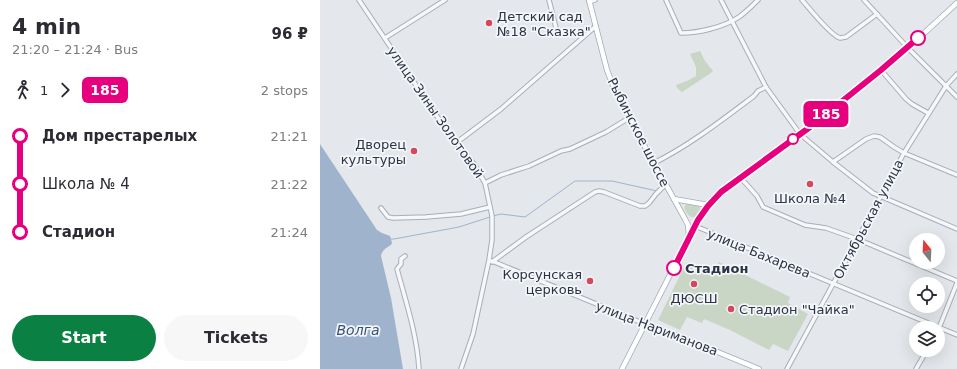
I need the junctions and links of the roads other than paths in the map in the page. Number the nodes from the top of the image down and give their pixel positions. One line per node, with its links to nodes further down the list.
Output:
1 (360, 0): 16 (street, улица Зины Золотовой)
2 (445, 0): 16 (street)
3 (549, 0): 15 (street)
4 (595, 0): 10 (street)
5 (666, 0): 13 (street)
6 (721, 0): 13 (street)
7 (758, 0): 13 (street)
8 (802, 0): 12 (street)
9 (864, 0): 12 (street)
10 (589, 1): 14 (main road, Рыбинское шоссе)
11 (957, 3): 17 (main road)
12 (877, 14): 17 (street)
13 (732, 21): 21 (street)
14 (596, 26): 24 (main road, Рыбинское шоссе); 26 (street)
15 (556, 28)
16 (385, 38): 26 (street, улица Зины Золотовой)
17 (908, 48): 18 (main road); 20 (street)
18 (881, 70): 23 (street); 25 (main road)
19 (957, 74): 20 (street, Октябрьская улица)
20 (946, 86): 22 (street); 23 (street, Октябрьская улица)
21 (766, 87): 25 (street); 29 (street)
22 (957, 97)
23 (928, 113): 27 (street, Октябрьская улица)
24 (629, 118): 29 (main road, Рыбинское шоссе); 32 (street)
25 (800, 134): 28 (street); 31 (main road)
26 (456, 143): 32 (street, улица Зины Золотовой)
27 (904, 153): 28 (street); 30 (street); 34 (street, Октябрьская улица)
28 (833, 162): 34 (street)
29 (654, 163): 33 (main road, Рыбинское шоссе)
30 (957, 175)
31 (740, 177): 36 (main road); 42 (street)
32 (485, 183): 37 (street, улица Зины Золотовой)
33 (666, 184): 35 (main road, Рыбинское шоссе); 44 (street)
34 (881, 197): 40 (street); 42 (street, Октябрьская улица)
35 (674, 199): 36 (main road); 41 (main road, Рыбинское шоссе)
36 (708, 206): 39 (main road)
37 (490, 207): 38 (street); 44 (street, улица Зины Золотовой)
38 (381, 208)
39 (695, 226): 41 (main road); 46 (street, улица Бахарева)
40 (957, 229)
41 (689, 238): 49 (main road)
42 (857, 239): 45 (street); 46 (street, Октябрьская улица)
43 (405, 256): 53 (street)
44 (490, 261): 49 (street, улица Нариманова); 54 (street, улица Зины Золотовой)
45 (957, 282): 48 (street)
46 (833, 284): 47 (street, улица Бахарева); 57 (street, Октябрьская улица)
47 (921, 321)
48 (941, 321)
49 (645, 324): 55 (main road); 56 (main road, улица Нариманова)
50 (945, 331): 51 (street, улица Бахарева)
51 (957, 335)
52 (923, 357): 58 (street)
53 (419, 369)
54 (461, 369)
55 (622, 369)
56 (759, 369)
57 (787, 369)
58 (916, 369)

